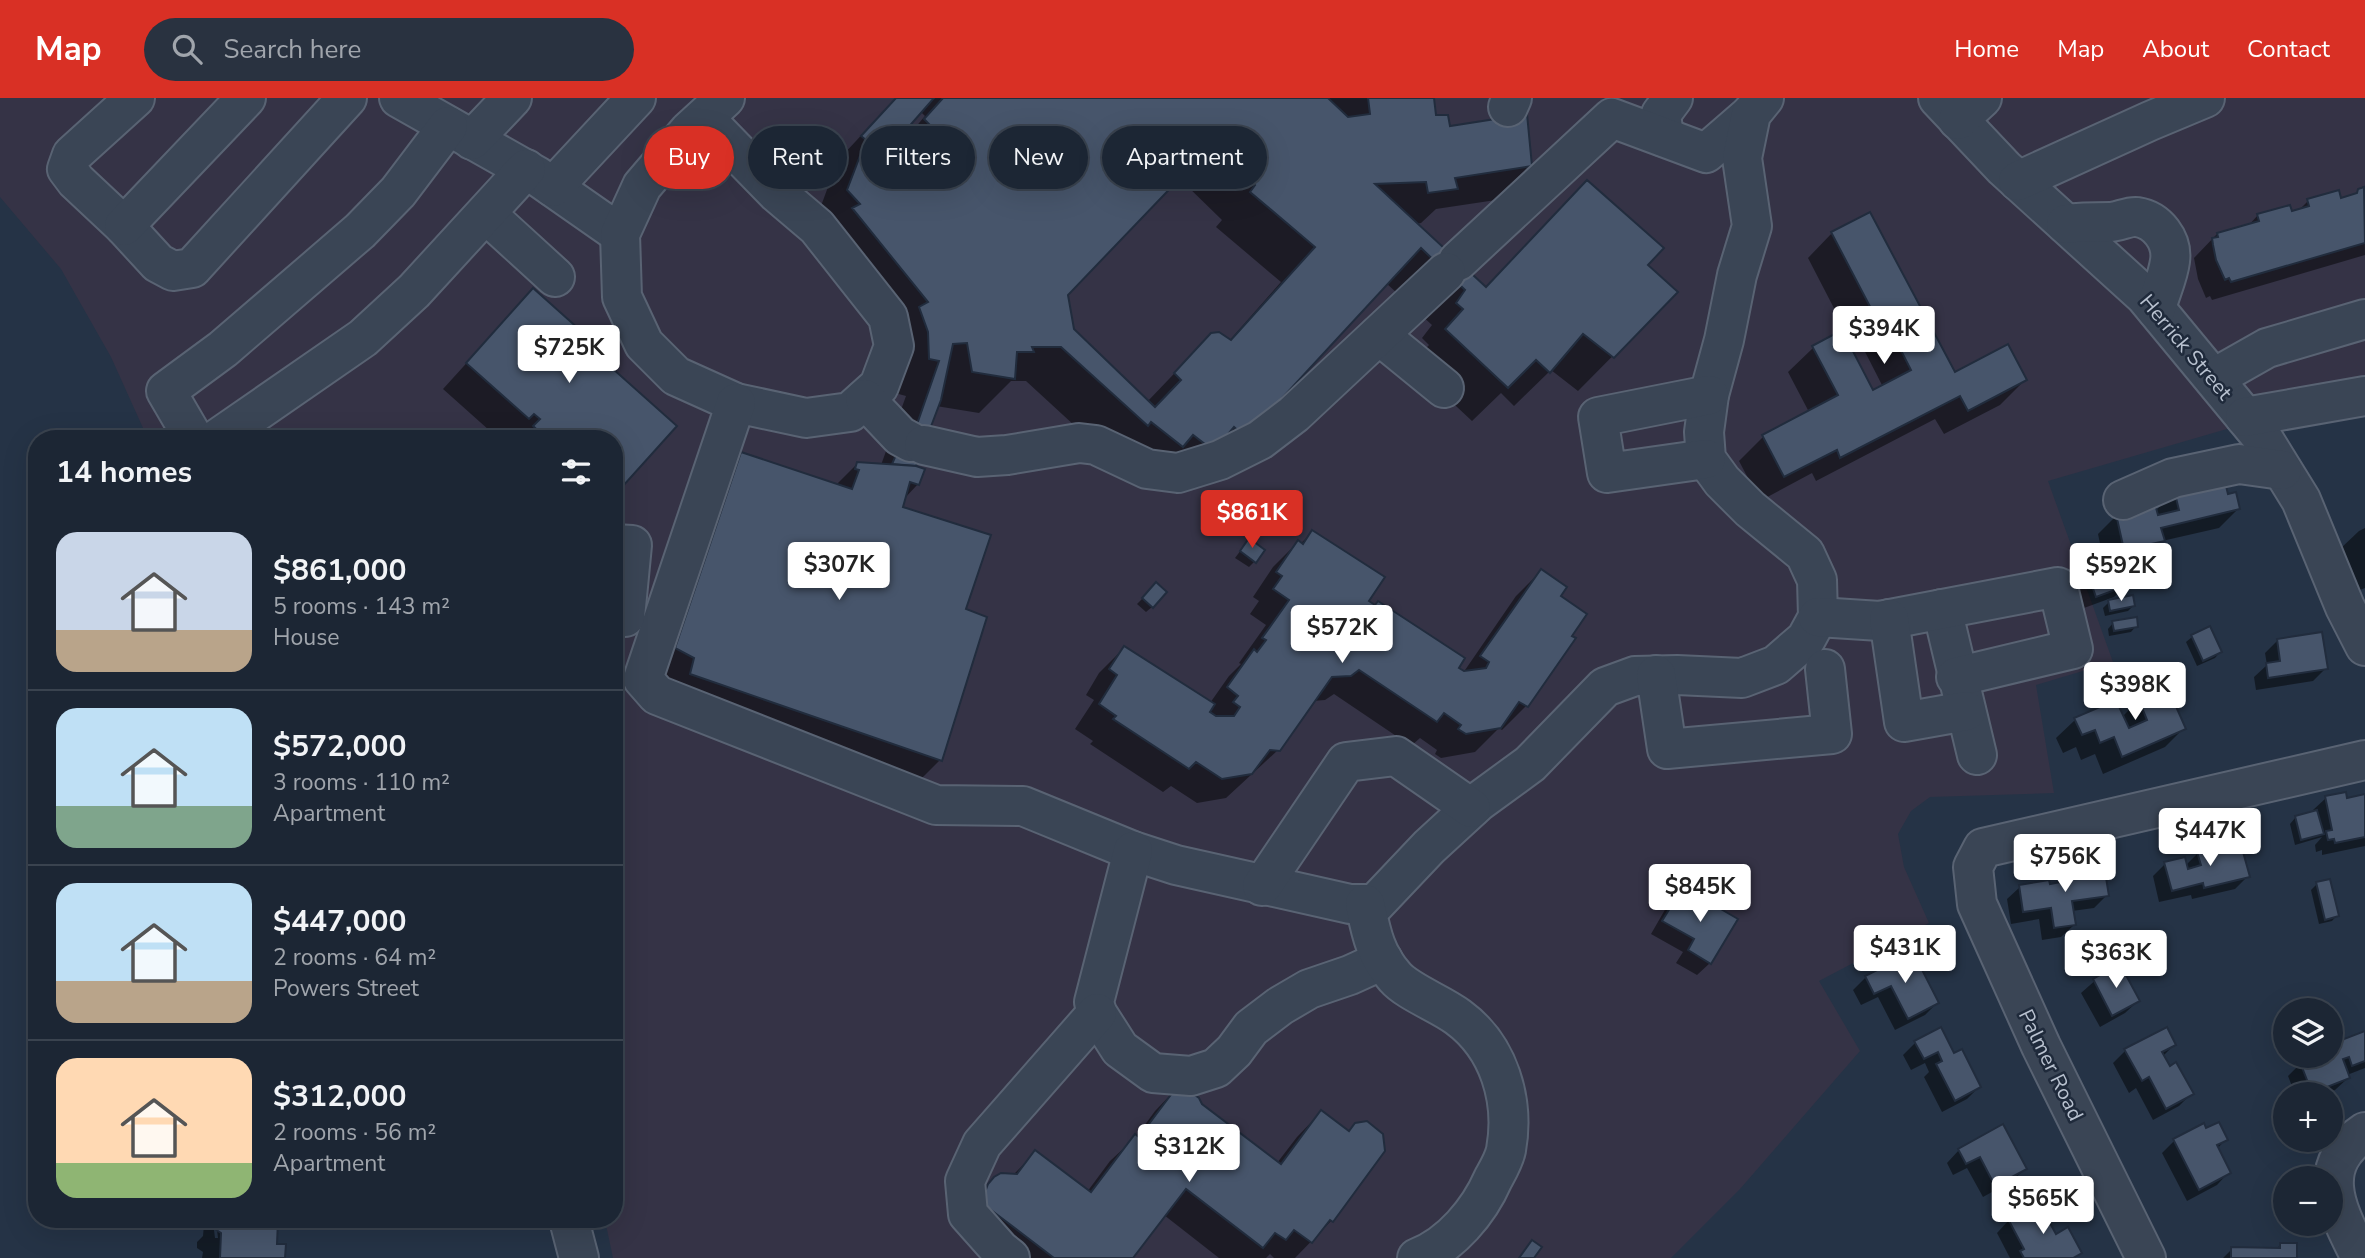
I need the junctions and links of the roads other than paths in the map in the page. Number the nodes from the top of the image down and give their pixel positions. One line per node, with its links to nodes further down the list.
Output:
1 (135, 98): 18 (street)
2 (246, 98): 18 (street)
3 (347, 98): 18 (street)
4 (398, 98): 12 (street)
5 (512, 98): 12 (street)
6 (636, 98): 14 (street)
7 (1673, 98): 13 (street)
8 (2206, 98): 15 (street)
9 (1756, 103): 13 (street); 26 (street)
10 (1960, 105): 15 (street, Herrick Street)
11 (714, 108): 19 (street); 28 (street)
12 (460, 133): 14 (street); 31 (street)
13 (1664, 137): 23 (street)
14 (540, 178): 16 (street); 19 (street)
15 (2018, 181): 17 (street, Herrick Street)
16 (486, 214): 20 (street); 32 (street)
17 (2066, 224): 21 (street, Herrick Street); 21 (street)
18 (124, 226)
19 (620, 234): 29 (street)
20 (555, 277)
21 (2156, 309): 24 (street, Herrick Street)
22 (2365, 319): 24 (street)
23 (1379, 335): 25 (street); 28 (street)
24 (2214, 378): 30 (street, Herrick Street)
25 (1444, 388)
26 (1709, 395): 33 (street); 33 (street)
27 (2365, 396): 30 (street)
28 (865, 399): 29 (street)
29 (736, 403): 38 (street)
30 (2245, 417): 34 (street, Herrick Street)
31 (189, 430)
32 (230, 430)
33 (1706, 459): 41 (street)
34 (2282, 470): 35 (street); 43 (street, Herrick Street)
35 (2123, 500)
36 (623, 544): 37 (street)
37 (623, 598)
38 (667, 605): 40 (street); 50 (street)
39 (1942, 609): 42 (street); 46 (street); 46 (street)
40 (623, 615)
41 (1818, 617): 42 (street); 45 (street)
42 (1889, 619): 46 (street)
43 (2365, 646)
44 (1825, 669): 45 (street)
45 (1656, 675): 49 (street)
46 (1961, 694): 47 (street)
47 (1977, 755)
48 (2365, 760): 60 (street, Palmer Road)
49 (1471, 808): 51 (street); 52 (street)
50 (1133, 851): 51 (street); 54 (street)
51 (1262, 886): 52 (street)
52 (1366, 904): 53 (street)
53 (1383, 960): 54 (street); 59 (street)
54 (1097, 1013): 58 (street)
55 (2365, 1132): 61 (street)
56 (571, 1228): 57 (street)
57 (579, 1258)
58 (1010, 1258)
59 (1417, 1258)
60 (2146, 1258)
61 (2361, 1258)

